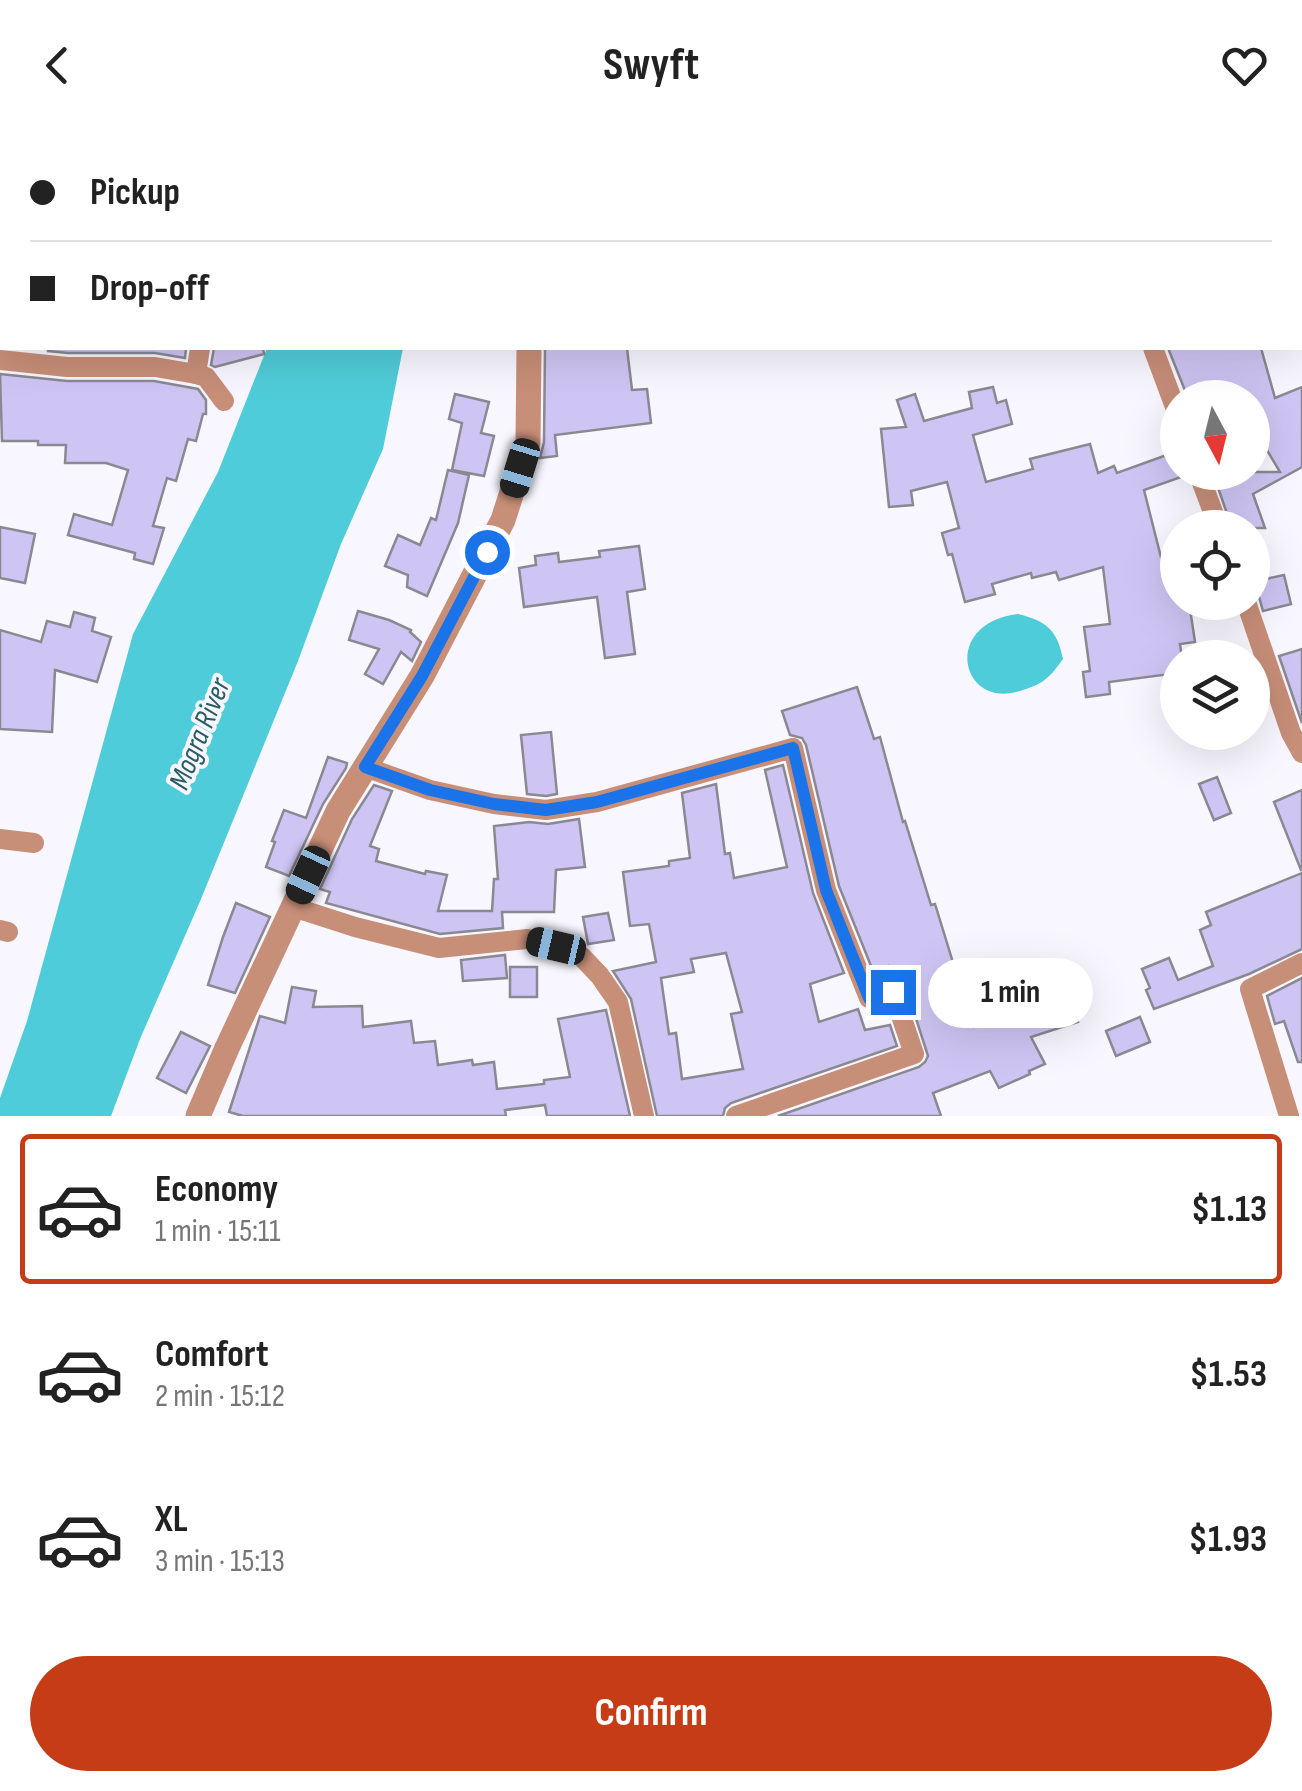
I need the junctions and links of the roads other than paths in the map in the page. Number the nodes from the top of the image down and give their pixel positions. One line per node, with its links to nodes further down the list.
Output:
1 (200, 350): 5 (street)
2 (530, 350): 10 (street)
3 (1154, 350): 6 (street)
4 (0, 360): 5 (street)
5 (196, 374): 7 (street)
6 (1165, 380)
7 (224, 401)
8 (1252, 620): 9 (street)
9 (1302, 753)
10 (365, 767): 13 (street); 17 (street)
11 (0, 840): 12 (street)
12 (34, 843)
13 (293, 907): 15 (street); 16 (street)
14 (1302, 963): 18 (street)
15 (198, 1116)
16 (644, 1116)
17 (736, 1116)
18 (1288, 1116)

